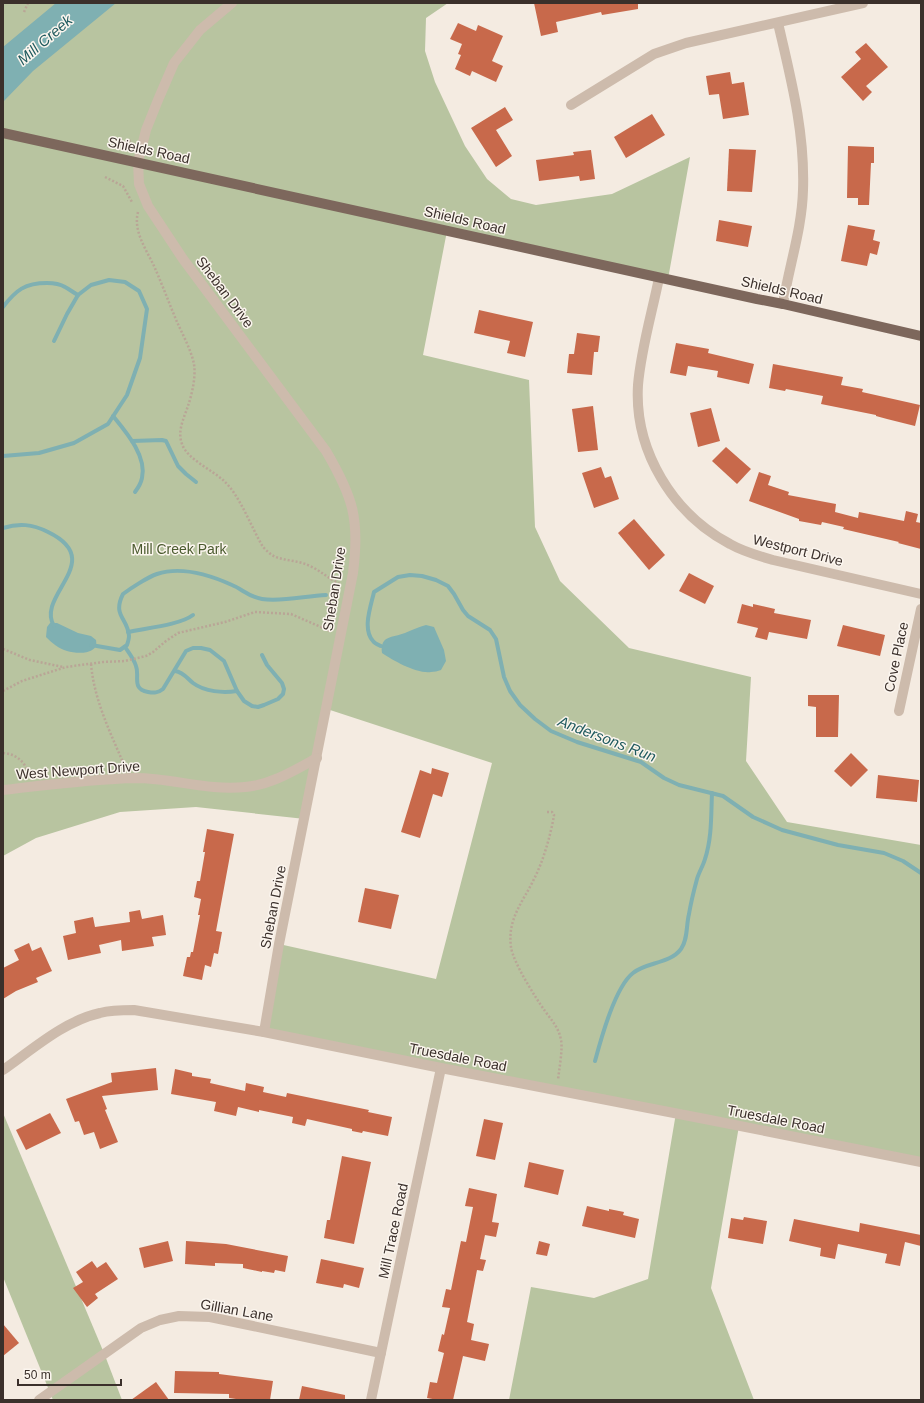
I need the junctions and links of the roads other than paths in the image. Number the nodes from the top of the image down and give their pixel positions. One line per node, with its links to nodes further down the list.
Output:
1 (232, 3): 6 (street, Sheban Drive)
2 (863, 3): 3 (street)
3 (778, 23): 4 (street); 8 (street)
4 (571, 105)
5 (7, 134): 6 (main road, Shields Road)
6 (138, 162): 7 (main road, Shields Road); 13 (street, Sheban Drive)
7 (659, 278): 8 (main road, Shields Road); 10 (street, Westport Drive)
8 (783, 304): 9 (main road, Shields Road)
9 (921, 336)
10 (921, 594)
11 (921, 610): 12 (street, Cove Place)
12 (899, 710)
13 (318, 758): 14 (street, West Newport Drive); 15 (street, Sheban Drive)
14 (3, 790)
15 (264, 1032): 16 (street, Truesdale Road); 17 (street, Truesdale Road)
16 (441, 1068): 18 (street, Truesdale Road); 19 (street, Mill Trace Road)
17 (3, 1070)
18 (921, 1162)
19 (381, 1353): 20 (street, Gillian Lane); 21 (street, Mill Trace Road)
20 (39, 1400)
21 (371, 1400)

